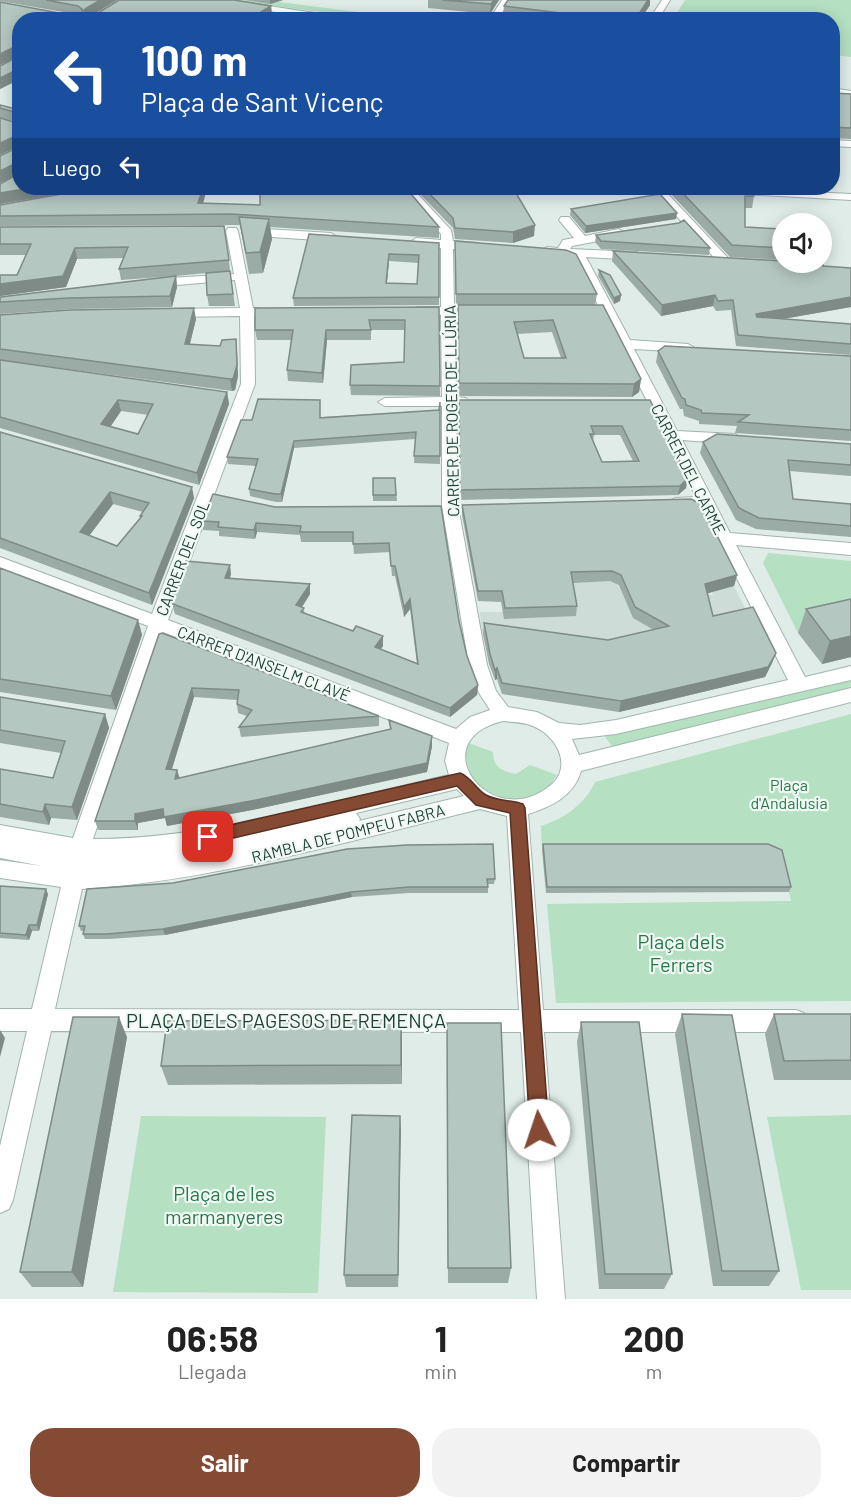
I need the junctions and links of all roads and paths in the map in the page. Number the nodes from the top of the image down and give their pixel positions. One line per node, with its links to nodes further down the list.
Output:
1 (210, 0): 5 (street)
2 (507, 0): 8 (street)
3 (652, 1): 4 (street)
4 (665, 1)
5 (289, 10): 6 (street); 7 (street)
6 (286, 12)
7 (303, 12)
8 (498, 12)
9 (12, 65): 10 (street)
10 (8, 67)
11 (412, 195): 19 (street)
12 (663, 195): 24 (street)
13 (808, 195): 14 (street)
14 (851, 197)
15 (565, 220): 21 (street, CARRER DEL CARME)
16 (634, 231): 21 (street)
17 (348, 238): 25 (street, CARRER DEL SOL)
18 (405, 242): 19 (street)
19 (448, 245): 20 (street); 28 (street, CARRER DE ROGER DE LLÚRIA)
20 (494, 248)
21 (574, 248): 22 (street); 23 (street); 31 (street, CARRER DEL CARME)
22 (539, 250)
23 (655, 257)
24 (701, 260)
25 (240, 276): 26 (street); 32 (street, CARRER DEL SOL)
26 (136, 285)
27 (402, 311): 28 (street)
28 (449, 311): 29 (street); 37 (street, CARRER DE ROGER DE LLÚRIA)
29 (492, 311)
30 (586, 311): 31 (street)
31 (607, 311): 35 (street, CARRER DEL CARME)
32 (247, 312): 33 (street); 34 (street); 49 (street, CARRER DEL SOL)
33 (270, 312)
34 (153, 313)
35 (624, 344): 36 (street); 40 (street, CARRER DEL CARME)
36 (707, 350)
37 (448, 401): 38 (street); 39 (street); 44 (street, CARRER DE ROGER DE LLÚRIA)
38 (473, 401)
39 (384, 402)
40 (671, 435): 41 (street); 42 (street, CARRER DEL CARME)
41 (750, 441)
42 (706, 502): 43 (street); 46 (street, CARRER DEL CARME)
43 (654, 503)
44 (456, 506): 45 (street); 53 (street, CARRER DE ROGER DE LLÚRIA)
45 (429, 507)
46 (724, 538): 47 (street); 51 (street, CARRER DEL CARME)
47 (851, 549)
48 (0, 563): 49 (street, CARRER D'ANSELM CLAVÉ)
49 (158, 622): 55 (street, CARRER D'ANSELM CLAVÉ); 63 (street, CARRER DEL SOL)
50 (851, 673): 51 (street)
51 (800, 685): 54 (street)
52 (851, 695): 56 (street)
53 (503, 714): 54 (street); 55 (street)
54 (556, 730): 56 (street)
55 (459, 739): 57 (street)
56 (572, 765): 60 (street)
57 (460, 780): 59 (street); 63 (street, RAMBLA DE POMPEU FABRA)
58 (431, 800): 63 (street, RAMBLA DE POMPEU FABRA)
59 (482, 800): 60 (street); 63 (street, RAMBLA DE POMPEU FABRA)
60 (518, 808): 67 (street)
61 (0, 834): 63 (street, RAMBLA DE POMPEU FABRA)
62 (0, 849): 63 (street, RAMBLA DE POMPEU FABRA)
63 (78, 863): 64 (street, RAMBLA DE POMPEU FABRA); 66 (street, CARRER DEL SOL)
64 (0, 869)
65 (0, 1020): 66 (street, PLAÇA DELS PAGESOS DE REMENÇA)
66 (41, 1020): 67 (street, PLAÇA DELS PAGESOS DE REMENÇA); 69 (street, CARRER DEL SOL)
67 (532, 1020): 68 (street); 70 (street)
68 (823, 1021)
69 (0, 1200)
70 (551, 1299)

